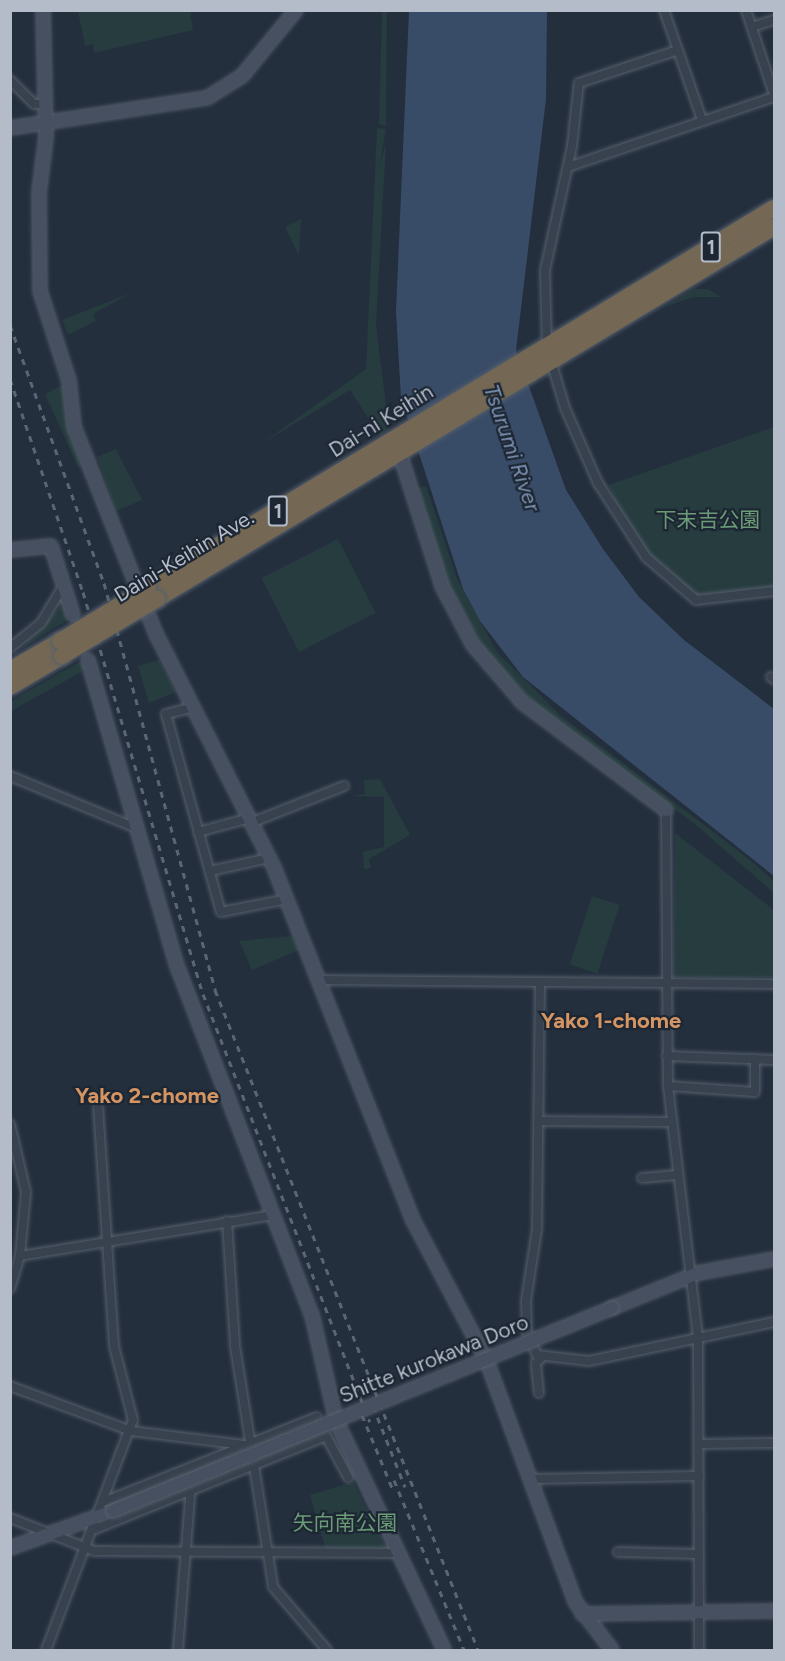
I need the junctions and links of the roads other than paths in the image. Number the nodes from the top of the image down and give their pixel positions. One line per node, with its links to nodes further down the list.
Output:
1 (43, 10): 10 (street)
2 (296, 10): 12 (street)
3 (664, 10): 7 (street)
4 (746, 10): 6 (street)
5 (774, 20): 6 (street)
6 (752, 27): 9 (street)
7 (678, 50): 11 (street); 14 (street)
8 (10, 80): 10 (street)
9 (774, 95): 11 (street)
10 (43, 104): 12 (street)
11 (702, 120): 14 (street)
12 (45, 126): 13 (street); 28 (street)
13 (10, 128)
14 (568, 167): 17 (street)
15 (774, 208): 17 (highway, Dai-ni Keihin / 1)
16 (774, 226): 17 (highway, Dai-ni Keihin / 1)
17 (549, 354): 18 (highway, Dai-ni Keihin / 1); 21 (street)
18 (403, 442): 24 (highway, Dai-ni Keihin / 1, bridge); 31 (street)
19 (10, 550): 20 (street)
20 (64, 585): 22 (street); 23 (street)
21 (774, 591)
22 (73, 615)
23 (10, 648)
24 (61, 649): 26 (highway, Dai-ni Keihin / 1); 27 (highway, 1)
25 (88, 660): 33 (street)
26 (10, 670)
27 (10, 687)
28 (194, 707): 32 (street); 34 (street)
29 (10, 776): 33 (street)
30 (344, 786): 32 (street)
31 (666, 810): 41 (street)
32 (252, 820): 34 (street); 35 (street)
33 (136, 828): 53 (street)
34 (198, 832): 36 (street)
35 (269, 858): 36 (street); 37 (street)
36 (210, 871): 37 (street)
37 (287, 899): 38 (street)
38 (319, 980): 39 (street); 63 (street)
39 (540, 982): 41 (street); 47 (street)
40 (774, 984): 41 (street)
41 (667, 985): 42 (street)
42 (667, 1056): 43 (street); 45 (street)
43 (755, 1059): 44 (street); 45 (street)
44 (774, 1060)
45 (668, 1086): 48 (street)
46 (98, 1108): 55 (street)
47 (538, 1121): 48 (street); 62 (street)
48 (671, 1122): 51 (street)
49 (10, 1124): 50 (street)
50 (15, 1150): 56 (street)
51 (678, 1175): 52 (street); 58 (street)
52 (642, 1178)
53 (273, 1215): 54 (street); 67 (street)
54 (227, 1221): 55 (street); 70 (street)
55 (107, 1242): 56 (street); 68 (street)
56 (20, 1256): 59 (street)
57 (774, 1259): 58 (street, Shitte kurokawa Doro)
58 (690, 1276): 61 (street); 63 (street, Shitte kurokawa Doro, bridge)
59 (11, 1284)
60 (774, 1322): 61 (street)
61 (698, 1338): 62 (street); 71 (street)
62 (542, 1357): 65 (street)
63 (486, 1359): 67 (street, Shitte kurokawa Doro, bridge); 76 (street)
64 (10, 1386): 68 (street)
65 (539, 1393)
66 (317, 1417): 70 (street)
67 (336, 1420): 78 (street, Shitte kurokawa Doro, bridge); 88 (street)
68 (131, 1431): 70 (street); 78 (street)
69 (774, 1443): 71 (street)
70 (248, 1444): 72 (street); 73 (street)
71 (699, 1444): 74 (street)
72 (253, 1466): 75 (street); 77 (street); 87 (street)
73 (191, 1468): 77 (street); 78 (street)
74 (699, 1476): 76 (street); 89 (street)
75 (348, 1478)
76 (532, 1479): 92 (street)
77 (191, 1491): 81 (street); 85 (street)
78 (110, 1506): 79 (street, Shitte kurokawa Doro)
79 (99, 1516): 81 (street); 82 (street, Shitte kurokawa Doro)
80 (10, 1518): 82 (street)
81 (95, 1529): 84 (street)
82 (49, 1534): 83 (street, Shitte kurokawa Doro); 84 (street)
83 (10, 1548)
84 (88, 1549): 85 (street); 93 (street)
85 (189, 1552): 87 (street); 94 (street)
86 (618, 1552): 89 (street)
87 (267, 1553): 88 (street); 95 (street)
88 (397, 1553): 96 (street)
89 (699, 1554): 91 (street)
90 (774, 1611): 91 (street)
91 (699, 1612): 92 (street); 98 (street)
92 (582, 1614): 97 (street)
93 (46, 1650)
94 (178, 1650)
95 (327, 1650)
96 (441, 1650)
97 (612, 1650)
98 (699, 1650)

